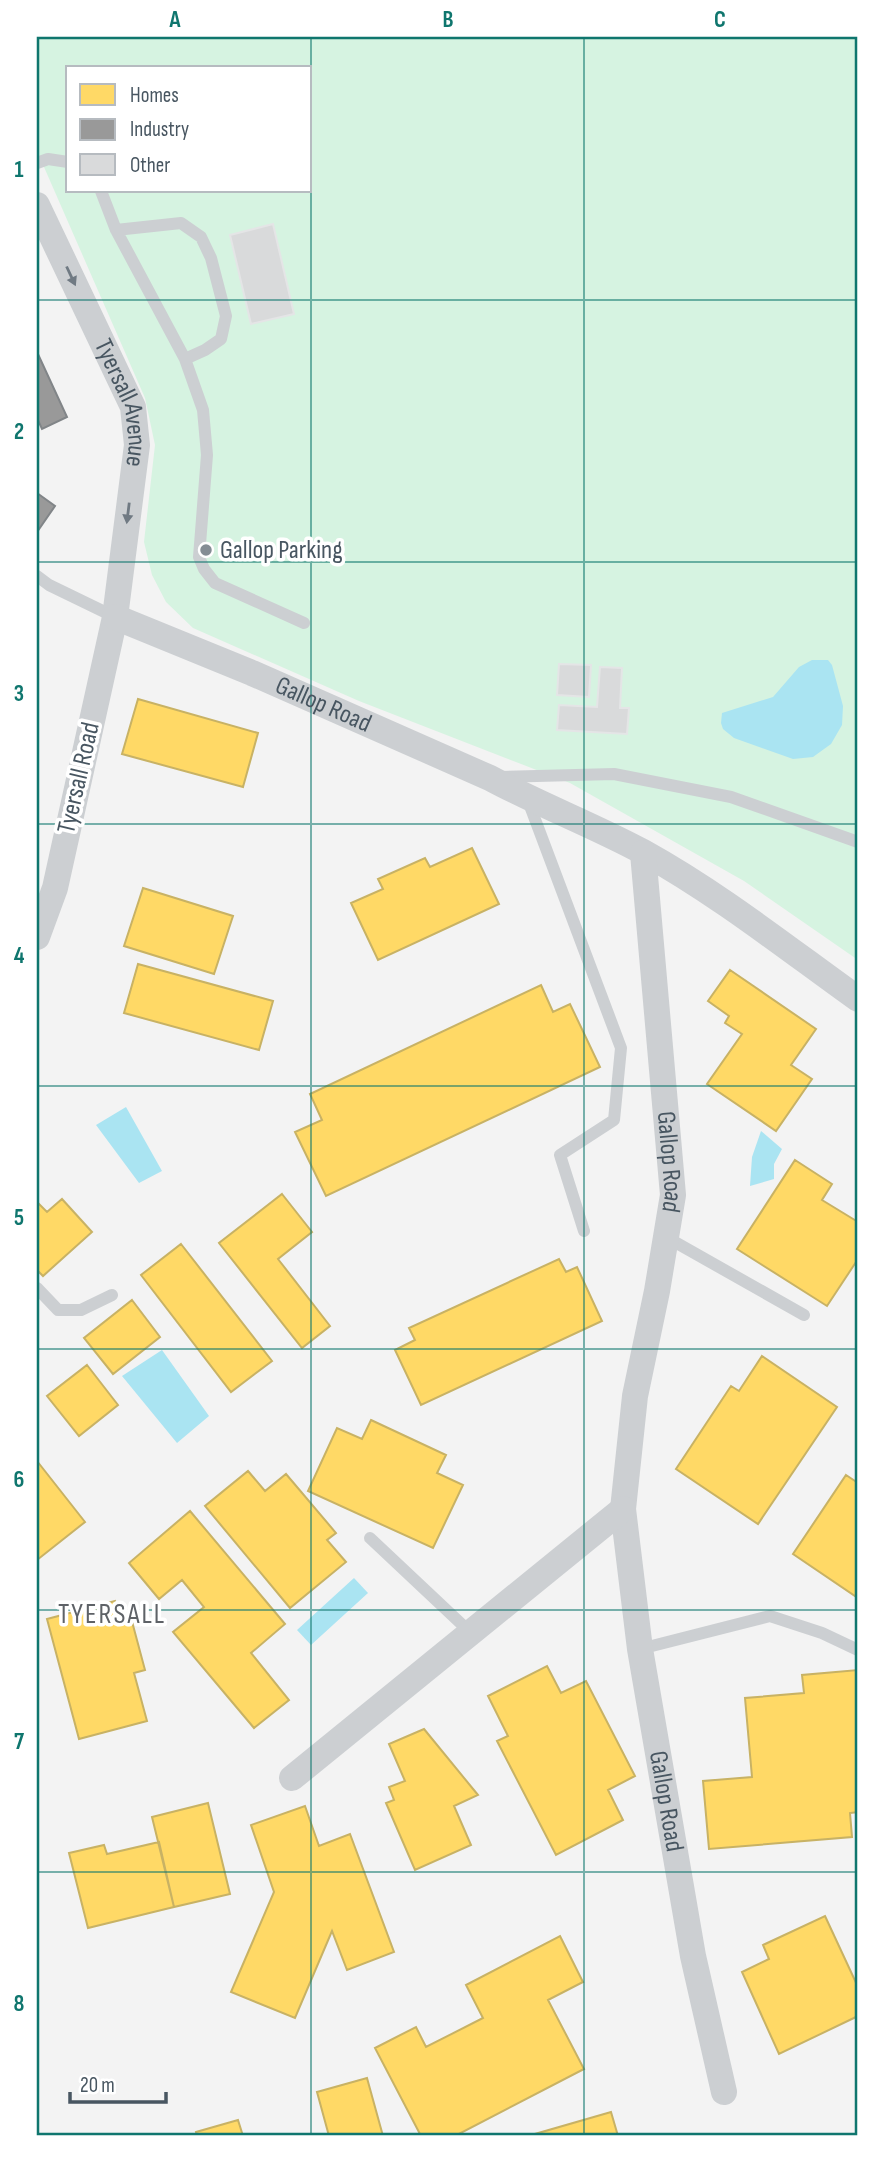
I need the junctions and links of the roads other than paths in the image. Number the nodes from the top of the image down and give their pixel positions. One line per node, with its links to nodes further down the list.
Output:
1 (66, 162): 2 (lane)
2 (37, 163)
3 (101, 192): 5 (lane)
4 (38, 212): 8 (street, Tyersall Avenue, one-way to 8)
5 (116, 230): 6 (lane); 6 (lane)
6 (185, 359): 9 (lane)
7 (37, 576): 8 (lane)
8 (115, 617): 10 (street, Gallop Road); 14 (street, Tyersall Road)
9 (304, 623)
10 (490, 778): 11 (street, Gallop Road); 12 (lane)
11 (527, 798): 13 (street, Gallop Road); 16 (lane)
12 (858, 842)
13 (643, 853): 15 (street, Gallop Road); 17 (street, Gallop Road)
14 (37, 937)
15 (858, 999)
16 (584, 1231)
17 (666, 1237): 20 (lane); 21 (street, Gallop Road)
18 (37, 1288): 19 (lane)
19 (112, 1295)
20 (804, 1315)
21 (623, 1510): 23 (street); 24 (street, Gallop Road)
22 (370, 1538): 23 (lane)
23 (471, 1633): 26 (street)
24 (640, 1649): 25 (lane); 27 (street, Gallop Road)
25 (858, 1650)
26 (292, 1778)
27 (723, 2092)

